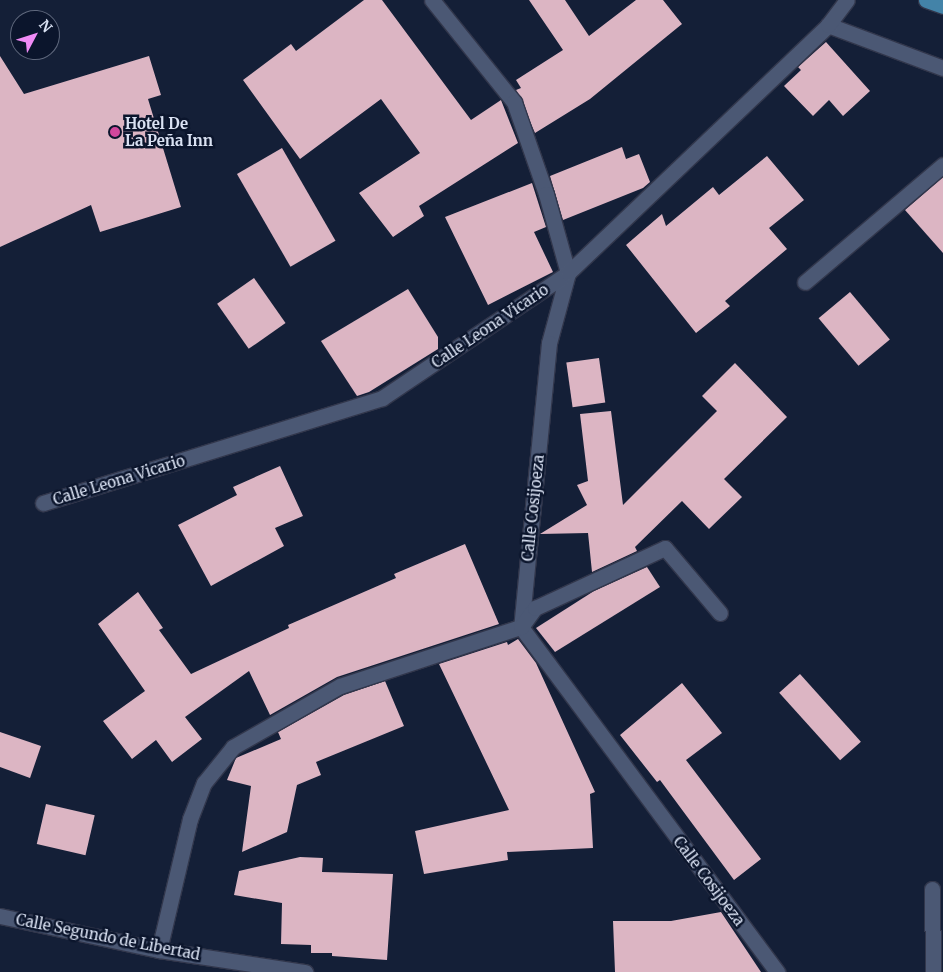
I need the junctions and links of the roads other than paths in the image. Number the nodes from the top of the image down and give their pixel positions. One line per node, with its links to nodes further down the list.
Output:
1 (432, 0): 8 (street)
2 (848, 0): 5 (street, Calle Leona Vicario)
3 (926, 0): 4 (main road)
4 (943, 6)
5 (828, 25): 6 (street); 8 (street, Calle Leona Vicario)
6 (943, 68)
7 (943, 165): 9 (street)
8 (568, 273): 10 (street, Calle Leona Vicario); 12 (street, Calle Cosijoeza)
9 (805, 282)
10 (43, 503)
11 (720, 613): 12 (street)
12 (521, 627): 15 (street); 17 (street, Calle Cosijoeza)
13 (932, 889): 18 (street)
14 (0, 916): 15 (street, Calle Segundo de Libertad)
15 (158, 950): 16 (street, Calle Segundo de Libertad)
16 (304, 972)
17 (777, 972)
18 (933, 972)

